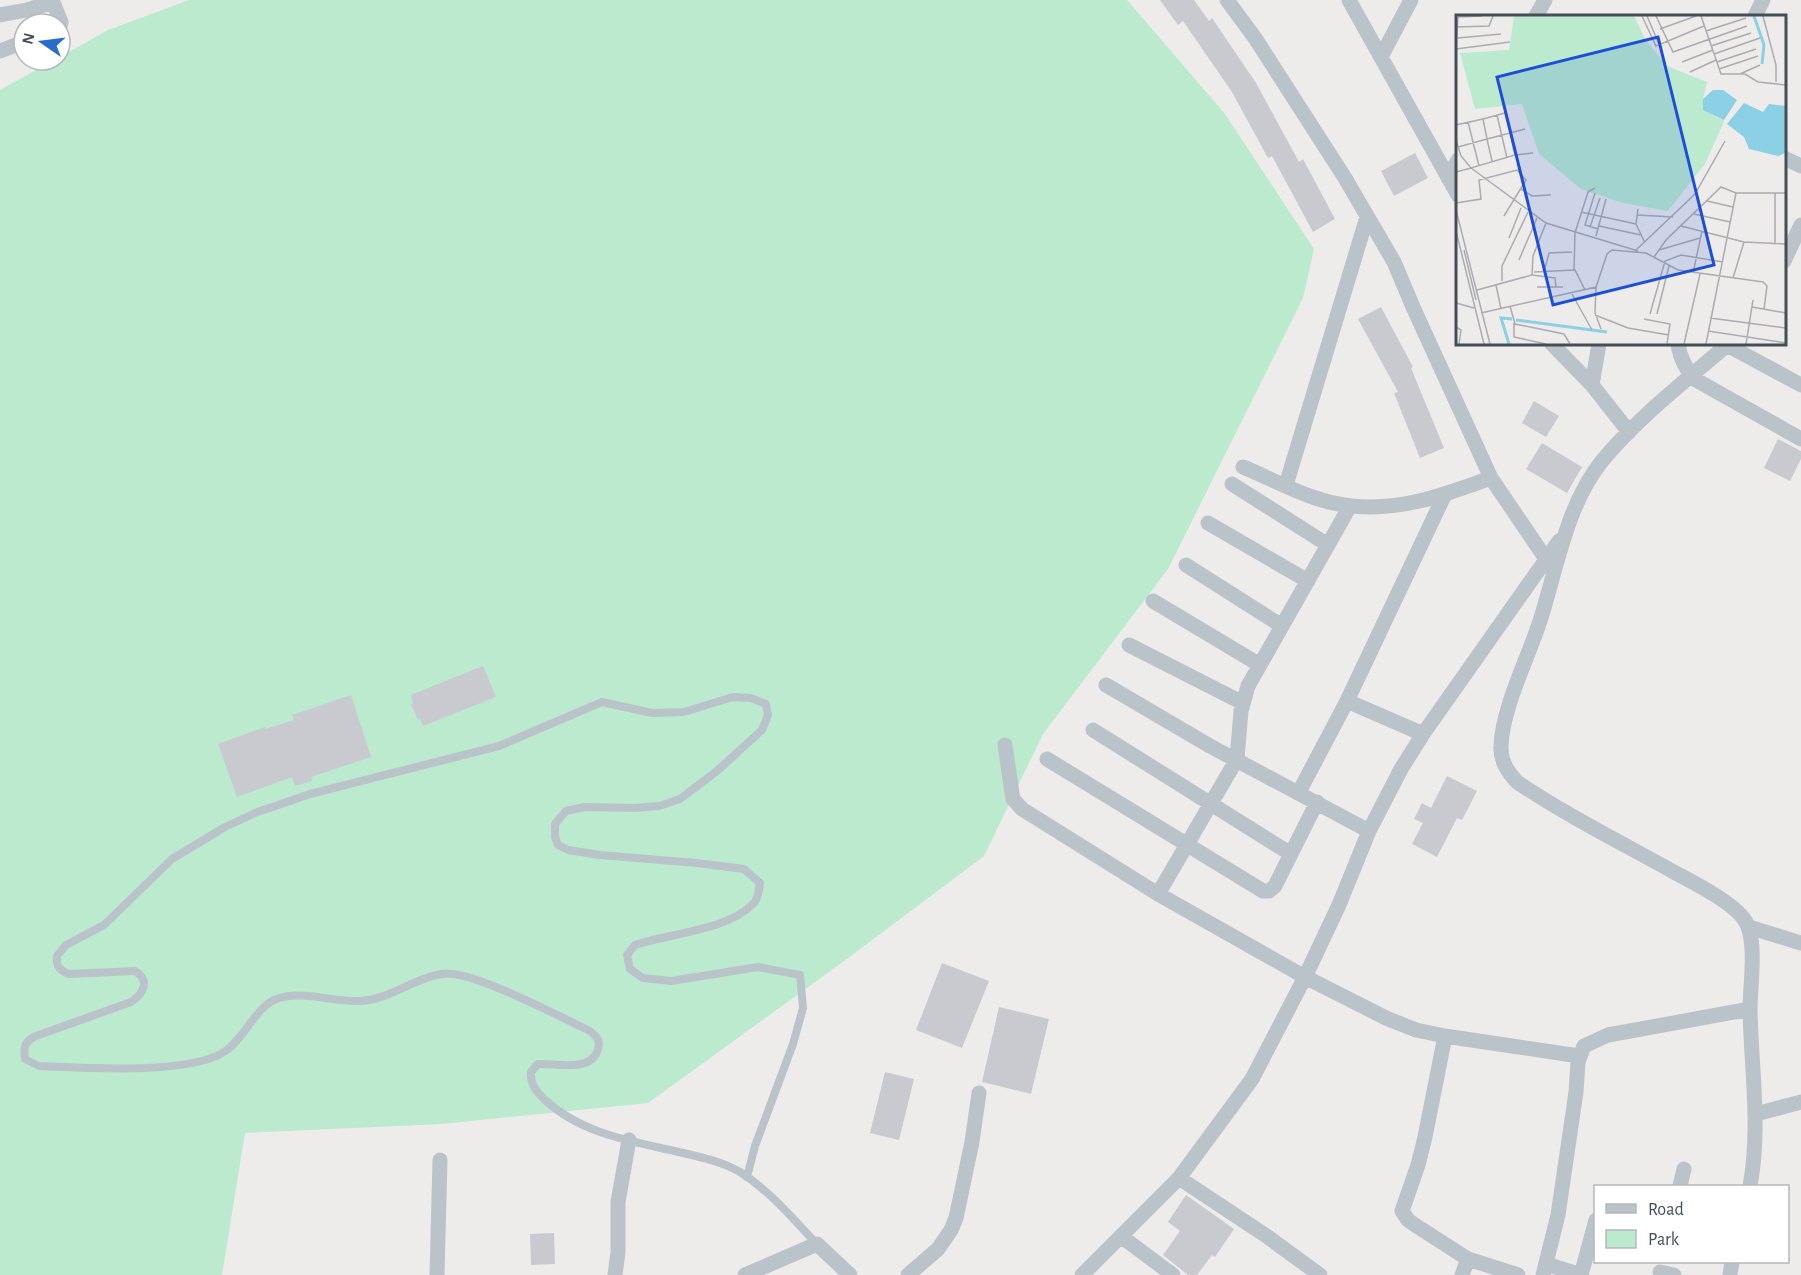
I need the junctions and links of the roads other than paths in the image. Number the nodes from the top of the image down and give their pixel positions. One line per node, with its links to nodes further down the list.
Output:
1 (1227, 0): 16 (street)
2 (1349, 0): 10 (street)
3 (1411, 0): 10 (street)
4 (1545, 0): 8 (street)
5 (1763, 0): 9 (street)
6 (52, 1): 7 (street)
7 (0, 15)
8 (1537, 15)
9 (1756, 15)
10 (1381, 57): 14 (street)
11 (1786, 158): 13 (street)
12 (1456, 164): 14 (street)
13 (1801, 166)
14 (1448, 178): 15 (street)
15 (1456, 192)
16 (1367, 217): 30 (street); 32 (street)
17 (1801, 225): 18 (street)
18 (1786, 259)
19 (1553, 345): 25 (street)
20 (1599, 345): 25 (street)
21 (1678, 345): 24 (street)
22 (1727, 345): 24 (street)
23 (1730, 345): 26 (street)
24 (1691, 374): 27 (street); 28 (street)
25 (1592, 385): 27 (street)
26 (1801, 385)
27 (1629, 432): 36 (street)
28 (1801, 439)
29 (1243, 467): 32 (street)
30 (1491, 478): 33 (street); 38 (street)
31 (1232, 484): 37 (street)
32 (1286, 485): 34 (street)
33 (1445, 494): 34 (street); 46 (street)
34 (1350, 506): 37 (street)
35 (1208, 523): 40 (street)
36 (1567, 530): 38 (street); 60 (street)
37 (1328, 545): 40 (street)
38 (1546, 559): 49 (street)
39 (1186, 565): 42 (street)
40 (1308, 581): 42 (street)
41 (1153, 601): 44 (street)
42 (1282, 626): 44 (street)
43 (1129, 645): 47 (street)
44 (1260, 664): 47 (street)
45 (1106, 685): 52 (street)
46 (1347, 701): 49 (street); 53 (street)
47 (1243, 703): 52 (street)
48 (1093, 730): 55 (street)
49 (1423, 734): 56 (street)
50 (1005, 745): 59 (street)
51 (1047, 759): 57 (street)
52 (1237, 759): 53 (street); 55 (street)
53 (1299, 792): 54 (street)
54 (1317, 802): 56 (street); 58 (street)
55 (1211, 803): 57 (street); 58 (street)
56 (1369, 831): 62 (street)
57 (1187, 845): 58 (street); 59 (street)
58 (1291, 854)
59 (1158, 894): 62 (street)
60 (1749, 927): 61 (street); 63 (street)
61 (1801, 944)
62 (1305, 977): 64 (street); 73 (street)
63 (1750, 1009): 65 (street); 68 (street)
64 (1444, 1036): 65 (street); 79 (street)
65 (1579, 1056): 80 (street)
66 (979, 1093): 85 (street)
67 (1801, 1102): 68 (street)
68 (1756, 1114): 75 (street)
69 (629, 1140): 72 (lane); 72 (lane); 82 (street)
70 (440, 1160): 81 (street)
71 (1684, 1169): 74 (street)
72 (747, 1177): 78 (lane)
73 (1179, 1178): 77 (street); 88 (street)
74 (1680, 1185)
75 (1750, 1185)
76 (1594, 1227): 91 (street)
77 (1122, 1237): 86 (street); 87 (street)
78 (817, 1244): 83 (street); 84 (street)
79 (1468, 1259): 89 (street); 90 (street)
80 (1545, 1269): 91 (street)
81 (437, 1275)
82 (615, 1275)
83 (746, 1275)
84 (850, 1275)
85 (908, 1275)
86 (1082, 1275)
87 (1173, 1275)
88 (1320, 1275)
89 (1462, 1275)
90 (1518, 1275)
91 (1581, 1275)

